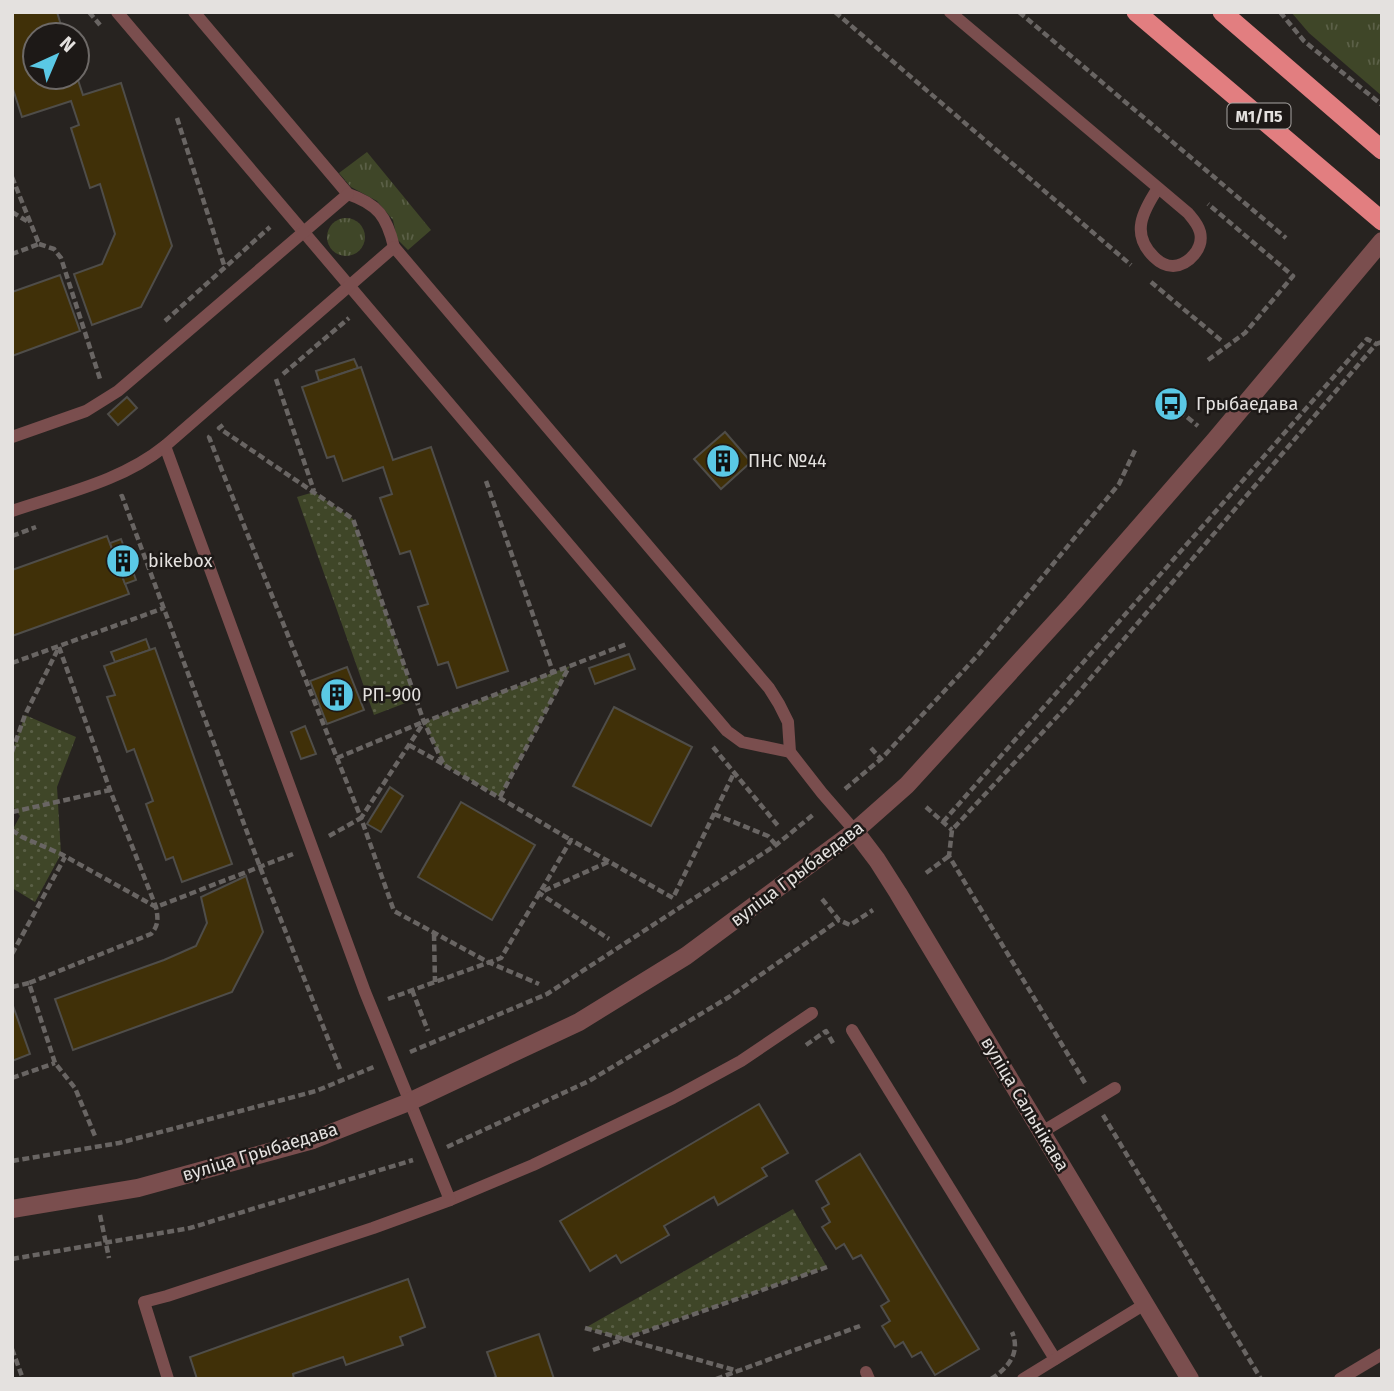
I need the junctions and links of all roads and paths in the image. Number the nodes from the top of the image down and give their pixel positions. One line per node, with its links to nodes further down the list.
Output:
1 (117, 12): 19 (lane)
2 (194, 12): 14 (lane)
3 (835, 12): 26 (path)
4 (950, 12): 13 (lane)
5 (1019, 12): 20 (path)
6 (1136, 12): 16 (highway, М1/П5)
7 (1222, 12): 11 (highway, М1/П5)
8 (1280, 12): 9 (path)
9 (1382, 105)
10 (177, 118): 25 (path)
11 (1382, 150)
12 (12, 177): 17 (path)
13 (1158, 188): 13 (lane)
14 (348, 194): 19 (lane); 23 (lane)
15 (12, 212): 17 (path)
16 (1382, 221)
17 (30, 224): 22 (path)
18 (270, 227): 25 (path)
19 (303, 233): 29 (lane); 41 (lane)
20 (1286, 238)
21 (1382, 241): 42 (street, вуліца Грыбаедава)
22 (39, 244): 24 (path); 36 (path)
23 (394, 247): 29 (lane); 61 (lane)
24 (12, 254)
25 (225, 268): 31 (path)
26 (1139, 271)
27 (1293, 276): 34 (path)
28 (1149, 280): 32 (path)
29 (348, 286): 43 (lane); 61 (lane)
30 (349, 318): 35 (path)
31 (163, 323)
32 (1223, 342)
33 (1379, 343): 73 (path); 75 (path)
34 (1208, 360)
35 (276, 379): 37 (path); 46 (path)
36 (90, 386)
37 (267, 387)
38 (1171, 404): 42 (path)
39 (229, 420): 40 (path)
40 (219, 428): 46 (path); 62 (path)
41 (12, 437)
42 (1215, 440): 76 (street, вуліца Грыбаедава)
43 (166, 446): 48 (lane); 79 (lane)
44 (1136, 448): 63 (path)
45 (485, 477): 56 (path)
46 (314, 492): 57 (path)
47 (110, 501): 51 (path)
48 (12, 511)
49 (37, 527): 50 (path)
50 (12, 536)
51 (163, 608): 53 (path); 82 (path)
52 (627, 644): 55 (path)
53 (59, 647): 54 (path); 60 (path); 66 (path)
54 (12, 663)
55 (570, 666): 56 (path); 67 (path)
56 (553, 672): 57 (path)
57 (424, 722): 58 (path); 62 (path); 64 (path)
58 (409, 745): 64 (path); 72 (path)
59 (871, 748): 63 (path)
60 (12, 752)
61 (790, 752): 68 (lane)
62 (337, 758): 72 (path)
63 (881, 759): 68 (path)
64 (444, 765): 67 (path)
65 (734, 773): 71 (path)
66 (110, 790): 70 (path); 86 (path)
67 (500, 797): 77 (path)
68 (830, 802): 76 (lane); 78 (path)
69 (926, 807): 73 (path)
70 (12, 812)
71 (714, 814): 78 (path); 81 (path)
72 (361, 818): 79 (path); 88 (path)
73 (943, 822): 75 (path)
74 (12, 830): 80 (path)
75 (952, 830): 83 (path)
76 (855, 831): 108 (street, вуліца Грыбаедава); 109 (street, вуліца Сальнікава)
77 (571, 839): 81 (path); 84 (path)
78 (776, 845): 103 (path)
79 (312, 846): 82 (path); 97 (lane)
80 (65, 857): 86 (path); 90 (path)
81 (608, 861): 84 (path)
82 (260, 867): 86 (path); 105 (path)
83 (926, 873)
84 (539, 893): 89 (path); 91 (path)
85 (822, 899): 87 (path)
86 (156, 907): 93 (path)
87 (873, 910)
88 (434, 933): 91 (path); 92 (path)
89 (609, 939)
90 (12, 954)
91 (488, 962): 92 (path); 94 (path)
92 (435, 982): 96 (path)
93 (29, 983): 95 (path); 104 (path)
94 (539, 984)
95 (12, 987)
96 (412, 990): 97 (path); 100 (path)
97 (370, 1005): 103 (lane)
98 (813, 1013): 113 (lane)
99 (852, 1030): 125 (lane)
100 (428, 1031)
101 (826, 1031): 102 (path)
102 (840, 1053)
103 (392, 1059): 108 (lane); 111 (path)
104 (55, 1063): 106 (path); 110 (path)
105 (340, 1069)
106 (12, 1078)
107 (1115, 1088): 109 (lane)
108 (409, 1102): 112 (street, вуліца Грыбаедава); 113 (lane)
109 (1042, 1132): 117 (street, вуліца Сальнікава)
110 (95, 1136)
111 (12, 1161)
112 (96, 1195): 114 (street, вуліца Грыбаедава); 115 (path)
113 (450, 1200): 128 (lane)
114 (12, 1209)
115 (109, 1258)
116 (827, 1267): 121 (path)
117 (1145, 1304): 125 (lane); 132 (street, вуліца Сальнікава)
118 (1007, 1324): 130 (path)
119 (860, 1326): 126 (path)
120 (585, 1328): 121 (path)
121 (623, 1338): 123 (path); 126 (path)
122 (12, 1349): 127 (path)
123 (593, 1350)
124 (1382, 1354): 133 (lane)
125 (1055, 1359): 131 (lane)
126 (738, 1371): 129 (path)
127 (23, 1379)
128 (168, 1379)
129 (716, 1379)
130 (991, 1379)
131 (1023, 1379)
132 (1190, 1379)
133 (1340, 1379)

